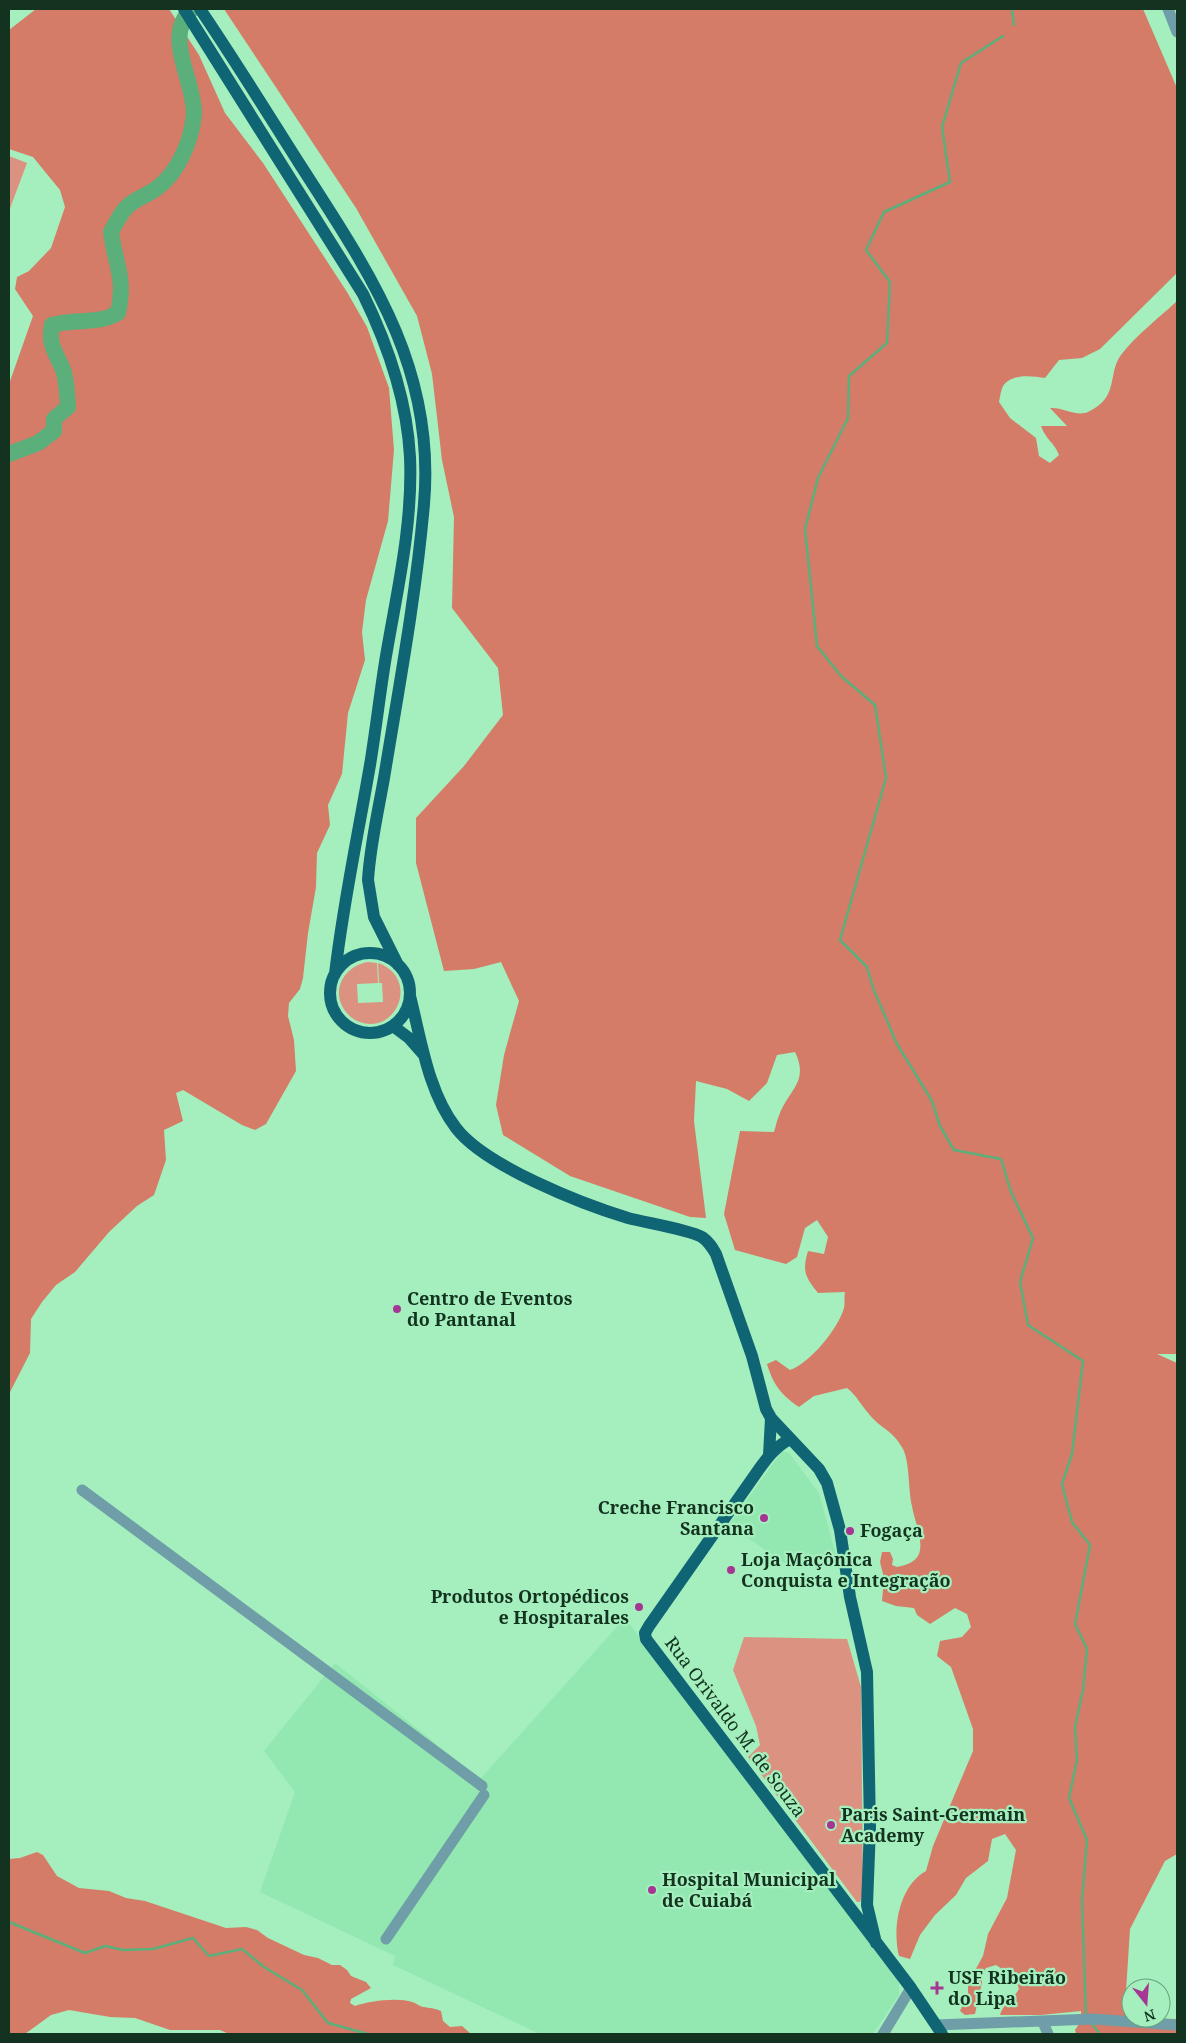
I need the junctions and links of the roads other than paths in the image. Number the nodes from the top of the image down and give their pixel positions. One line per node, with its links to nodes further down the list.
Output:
1 (184, 9): 6 (main road)
2 (200, 9): 5 (main road)
3 (1168, 9): 4 (street)
4 (1177, 32)
5 (398, 965): 6 (main road); 7 (main road)
6 (335, 974): 8 (main road)
7 (410, 996): 8 (main road); 9 (main road, Rua Orivaldo M. de Souza)
8 (393, 1026): 9 (main road, Rua Orivaldo M. de Souza)
9 (426, 1059): 10 (main road, Rua Orivaldo M. de Souza)
10 (771, 1418): 11 (main road, Rua Orivaldo M. de Souza); 12 (main road, Rua Orivaldo M. de Souza)
11 (790, 1439): 12 (main road, Rua Orivaldo M. de Souza); 14 (main road, Rua Orivaldo M. de Souza)
12 (769, 1455): 15 (main road, Rua Orivaldo M. de Souza)
13 (82, 1490): 16 (street)
14 (867, 1905): 15 (main road); 17 (main road, Rua Orivaldo M. de Souza)
15 (854, 1912): 17 (main road, Rua Orivaldo M. de Souza)
16 (386, 1939)
17 (876, 1943): 18 (main road, Rua Orivaldo M. de Souza)
18 (911, 1988): 21 (main road, Rua Orivaldo M. de Souza); 22 (street)
19 (1043, 2022): 20 (street); 21 (street); 23 (street)
20 (1177, 2025)
21 (939, 2030)
22 (883, 2034)
23 (1048, 2034)

